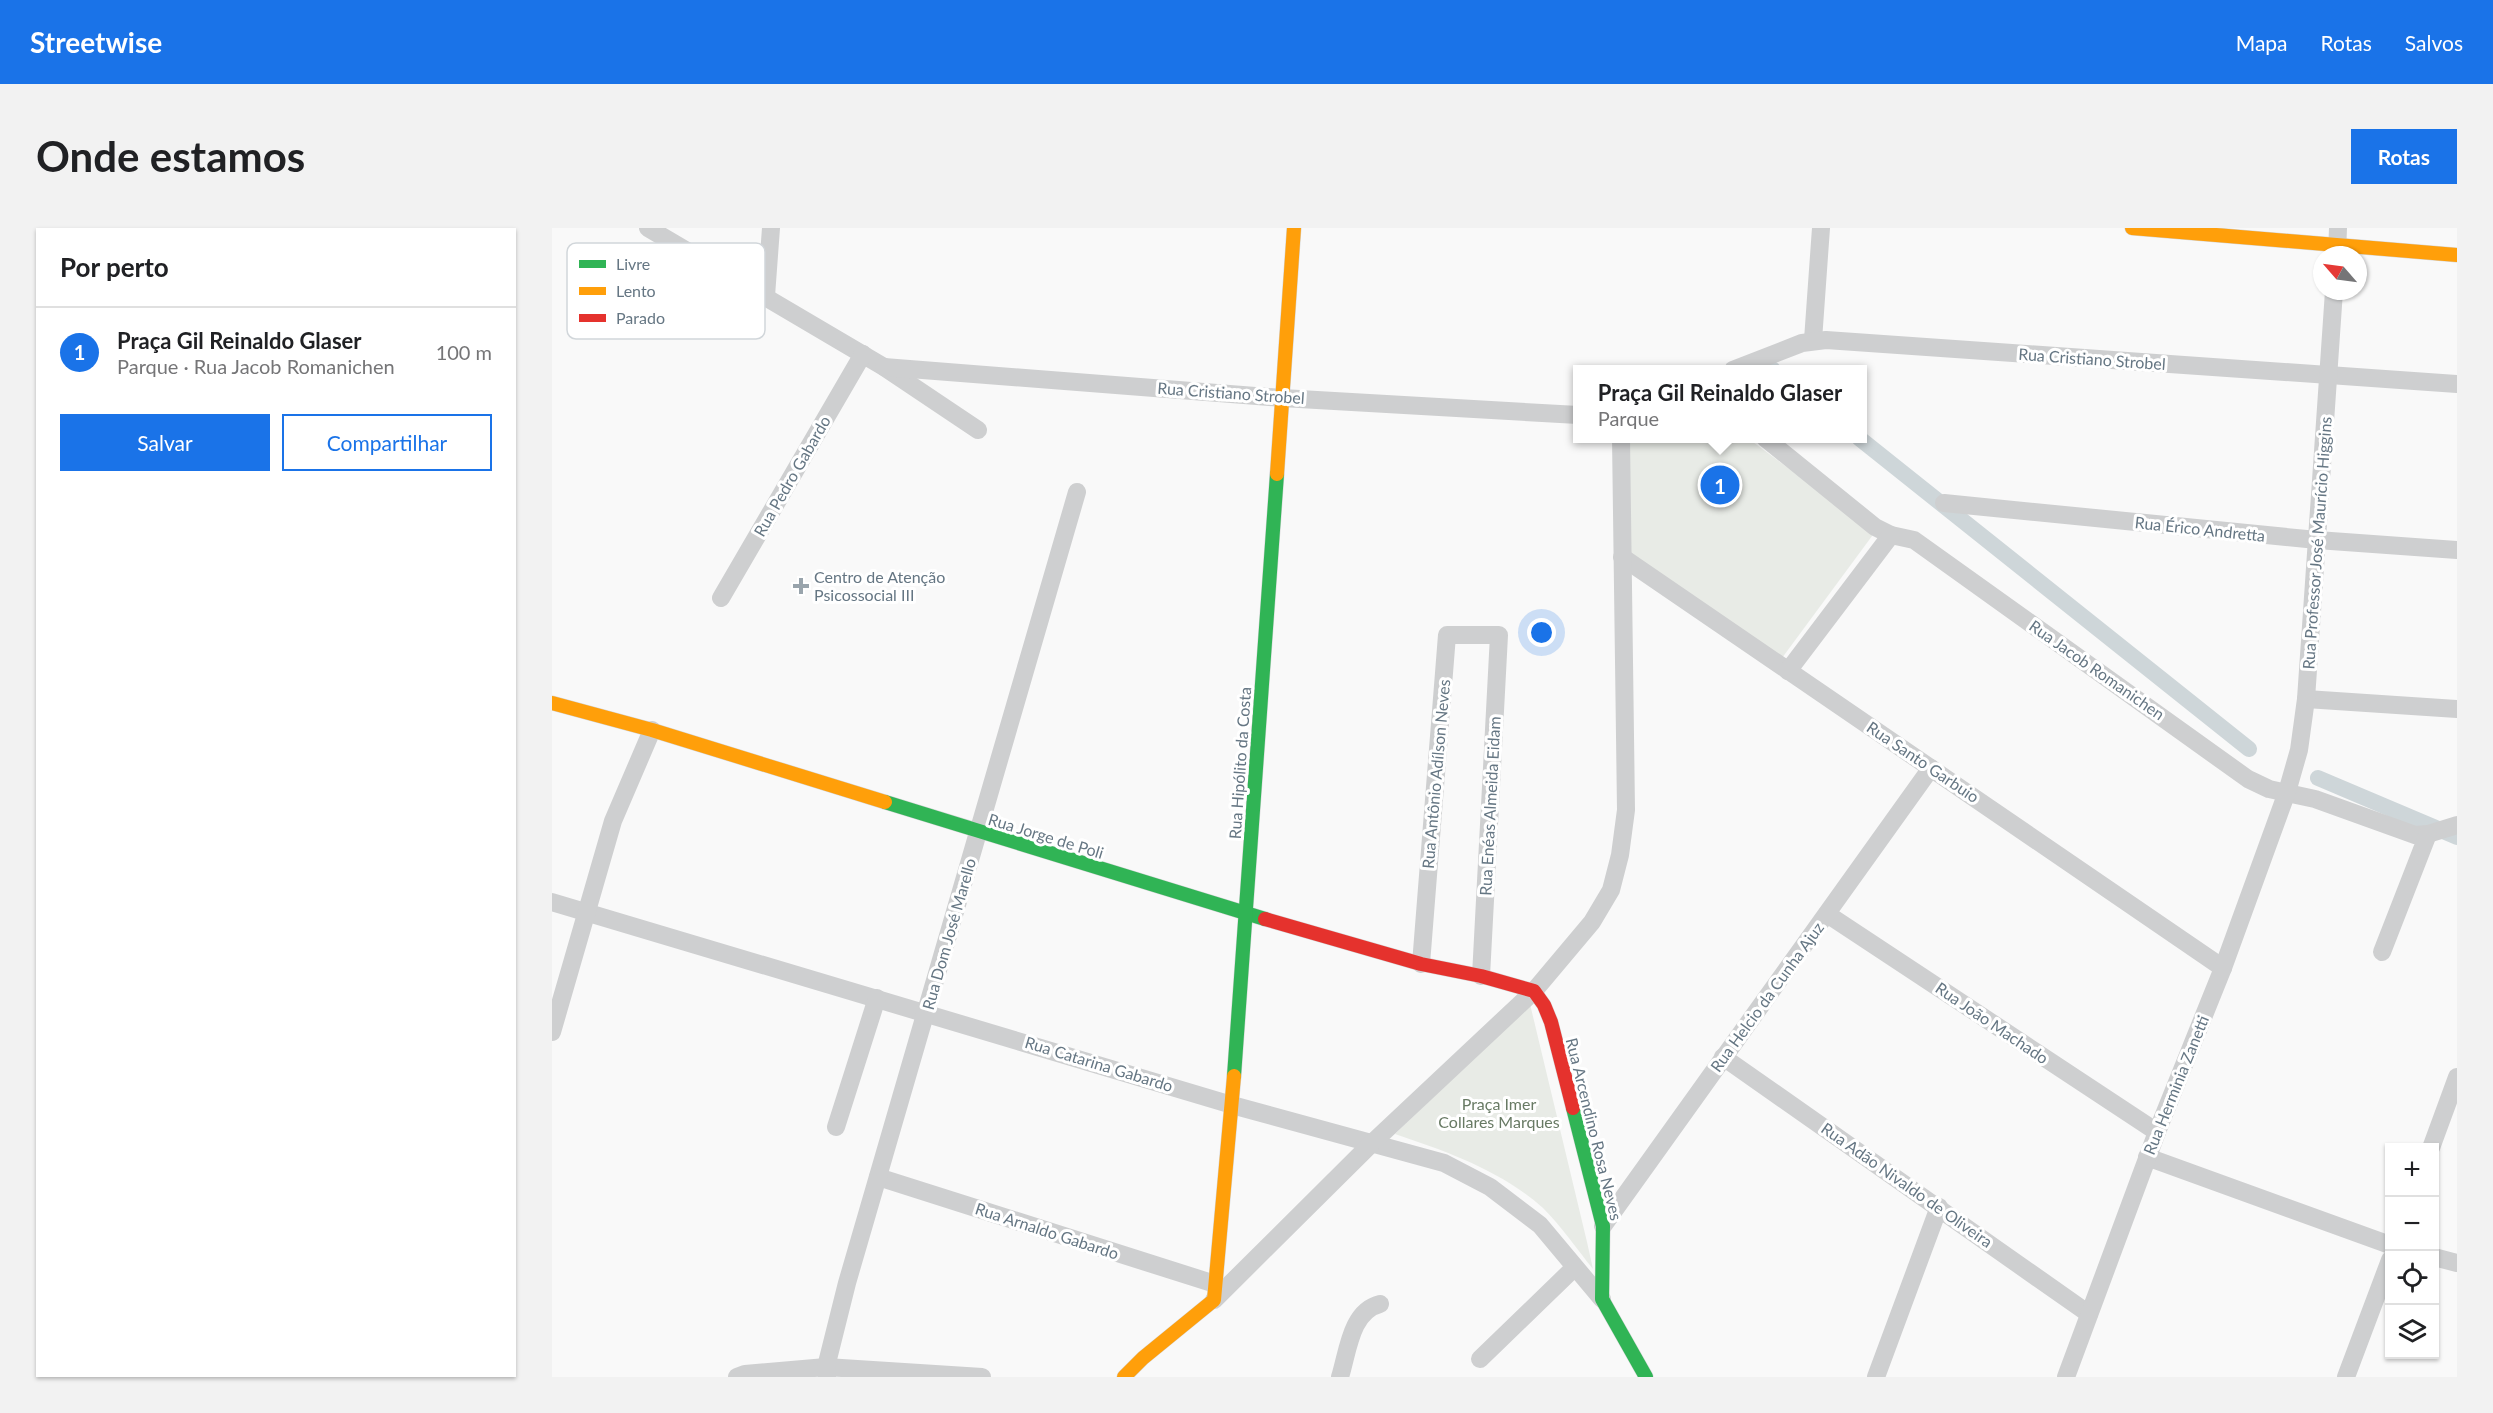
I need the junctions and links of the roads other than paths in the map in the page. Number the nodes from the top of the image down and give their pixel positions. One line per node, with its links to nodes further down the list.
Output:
1 (648, 228): 6 (street)
2 (771, 228): 9 (street)
3 (1294, 228): 17 (street, Rua Hipólito da Costa)
4 (1821, 228): 11 (street)
5 (2132, 228): 7 (street)
6 (674, 243)
7 (2337, 243): 8 (street)
8 (2457, 255)
9 (766, 296): 12 (street)
10 (2333, 300): 15 (street, Rua Professor José Maurício Higgins)
11 (1813, 340): 13 (street, Rua Cristiano Strobel); 15 (street, Rua Cristiano Strobel)
12 (863, 354): 14 (street); 28 (street, Rua Pedro Gabardo)
13 (1753, 365)
14 (885, 367): 17 (street, Rua Cristiano Strobel); 19 (street)
15 (2328, 376): 16 (street, Rua Cristiano Strobel); 25 (street, Rua Professor José Maurício Higgins)
16 (2457, 384)
17 (1282, 398): 18 (street, Rua Cristiano Strobel); 41 (street, Rua Hipólito da Costa)
18 (1573, 415)
19 (978, 430)
20 (1621, 443): 27 (street)
21 (1771, 443): 24 (street, Rua Jacob Romanichen)
22 (1077, 492): 38 (street, Rua Dom José Marello)
23 (1944, 503): 25 (street, Rua Érico Andretta)
24 (1891, 535): 30 (street); 36 (street, Rua Jacob Romanichen)
25 (2317, 540): 26 (street, Rua Érico Andretta); 31 (street, Rua Professor José Maurício Higgins)
26 (2457, 550)
27 (1622, 557): 30 (street, Rua Santo Garbuio); 47 (street)
28 (721, 598)
29 (1499, 635): 44 (street, Rua Antônio Adílson Neves); 46 (street, Rua Enéas Almeida Eidam)
30 (1788, 671): 35 (street, Rua Santo Garbuio)
31 (2306, 699): 33 (street); 36 (street, Rua Professor José Maurício Higgins)
32 (552, 704): 34 (street, Rua Jorge de Poli)
33 (2457, 709)
34 (652, 730): 38 (street, Rua Jorge de Poli); 40 (street)
35 (1932, 768): 42 (street, Rua Helcio da Cunha Ajuz); 45 (street, Rua Santo Garbuio)
36 (2287, 792): 37 (street, Rua Jacob Romanichen); 45 (street, Rua Herminia Zanetti)
37 (2440, 830): 43 (street)
38 (978, 832): 41 (street, Rua Jorge de Poli); 49 (street, Rua Dom José Marello)
39 (552, 902): 40 (street, Rua Catarina Gabardo)
40 (586, 911): 48 (street, Rua Catarina Gabardo); 50 (street)
41 (1246, 914): 44 (street, Rua Jorge de Poli); 53 (street, Rua Hipólito da Costa)
42 (1827, 914): 51 (street, Rua Helcio da Cunha Ajuz); 55 (street, Rua João Machado)
43 (2382, 952)
44 (1421, 964): 46 (street, Rua Jorge de Poli)
45 (2223, 969): 55 (street, Rua Herminia Zanetti)
46 (1481, 976): 47 (street, Rua Jorge de Poli)
47 (1534, 991): 57 (street); 61 (street, Rua Arcendino Rosa Neves)
48 (877, 998): 49 (street, Rua Catarina Gabardo); 54 (street)
49 (927, 1013): 53 (street, Rua Catarina Gabardo); 59 (street, Rua Dom José Marello)
50 (552, 1032)
51 (1723, 1057): 60 (street, Rua Adão Nivaldo de Oliveira); 61 (street, Rua Helcio da Cunha Ajuz)
52 (2457, 1077): 56 (street)
53 (1232, 1105): 57 (street, Rua Catarina Gabardo); 67 (street, Rua Hipólito da Costa)
54 (836, 1127)
55 (2157, 1132): 58 (street, Rua Herminia Zanetti)
56 (2433, 1143)
57 (1371, 1144): 65 (street, Rua Catarina Gabardo); 67 (street)
58 (2147, 1158): 62 (street); 70 (street, Rua Herminia Zanetti)
59 (878, 1177): 67 (street, Rua Arnaldo Gabardo); 72 (street, Rua Dom José Marello)
60 (1939, 1207): 70 (street, Rua Adão Nivaldo de Oliveira); 78 (street)
61 (1603, 1226): 68 (street, Rua Arcendino Rosa Neves)
62 (2385, 1243)
63 (2439, 1258): 64 (street)
64 (2457, 1263)
65 (1574, 1268): 68 (street, Rua Catarina Gabardo); 71 (street)
66 (2385, 1273): 80 (street)
67 (1214, 1292): 75 (street)
68 (1602, 1299): 77 (street)
69 (1380, 1304): 76 (street)
70 (2089, 1314): 79 (street, Rua Herminia Zanetti)
71 (1480, 1359)
72 (826, 1372): 73 (street); 74 (street)
73 (737, 1377)
74 (982, 1377)
75 (1124, 1377)
76 (1340, 1377)
77 (1646, 1377)
78 (1876, 1377)
79 (2066, 1377)
80 (2346, 1377)

